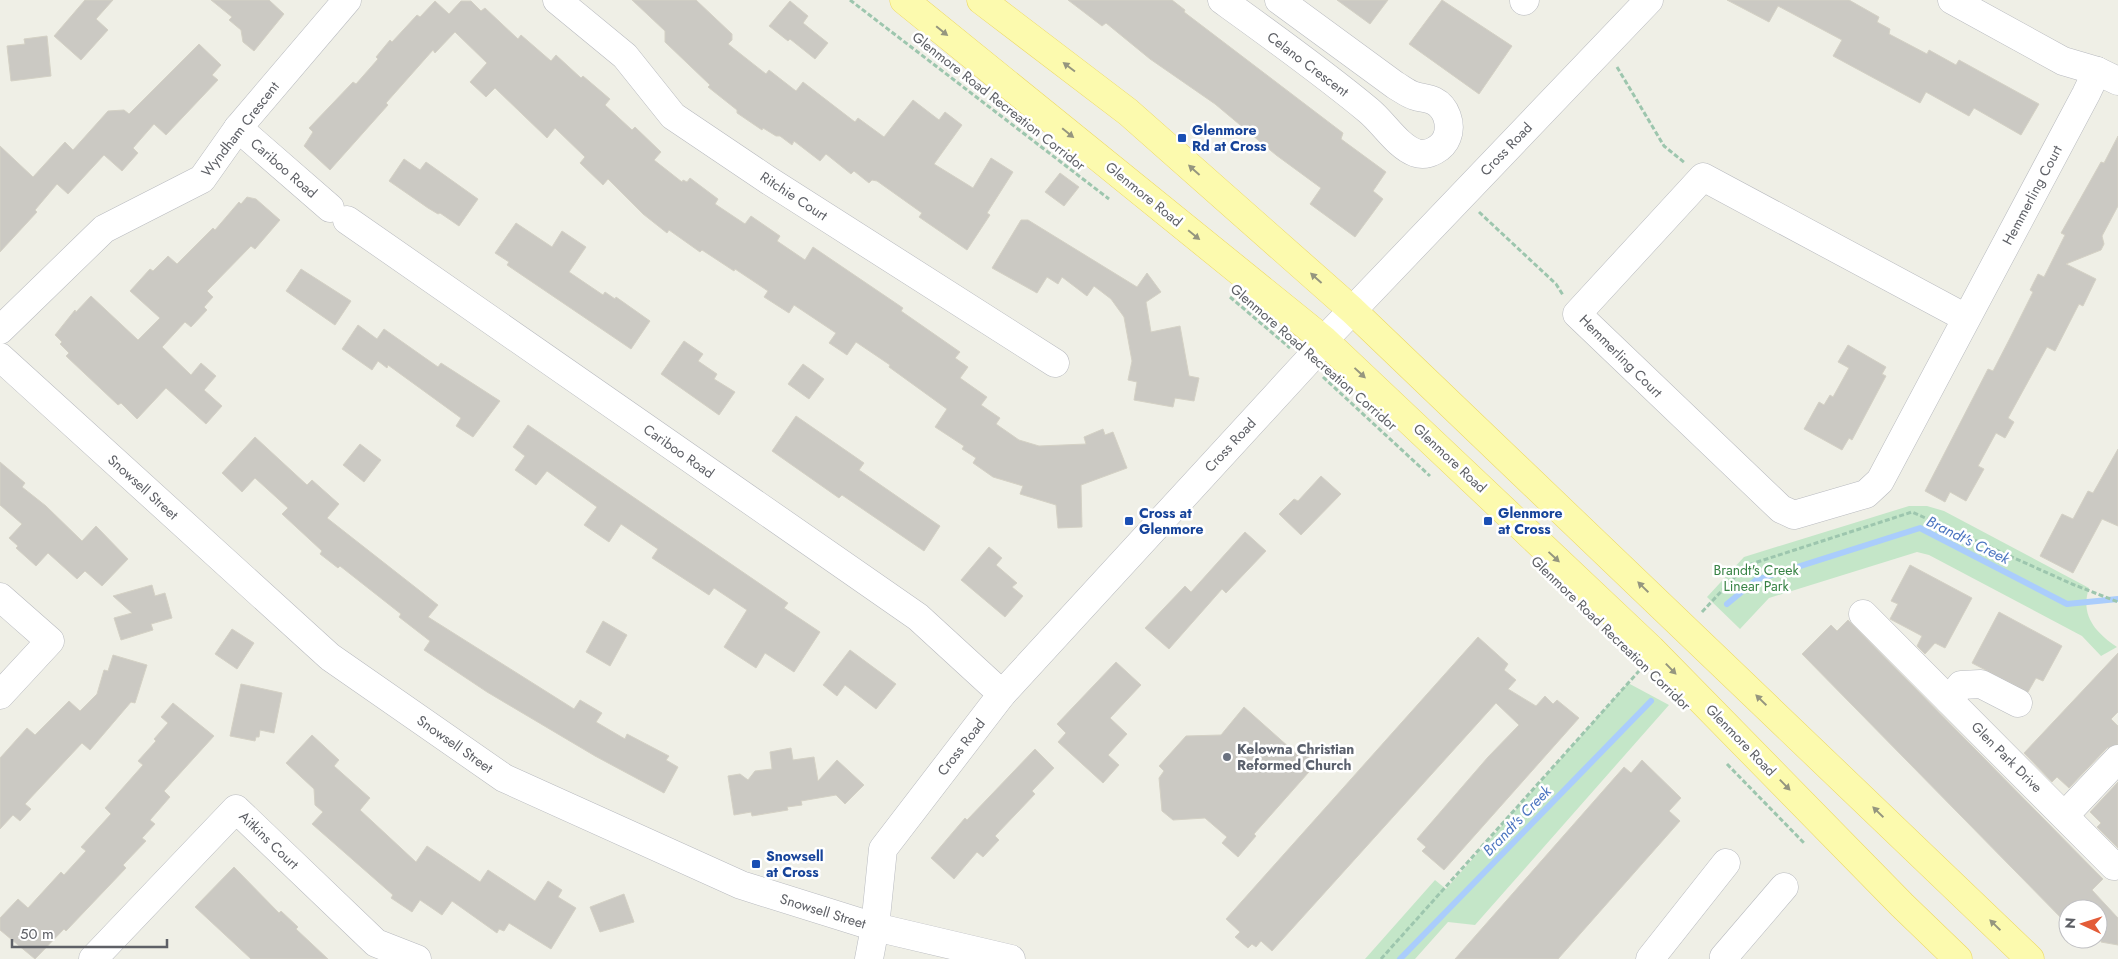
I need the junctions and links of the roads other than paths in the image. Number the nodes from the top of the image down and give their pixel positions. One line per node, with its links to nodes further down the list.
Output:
1 (347, 0): 11 (street, Wyndham Crescent)
2 (557, 0): 18 (street, Ritchie Court)
3 (904, 0): 16 (main road, Glenmore Road, one-way to 16)
4 (981, 0): 13 (main road, one-way to 4)
5 (1222, 0): 12 (street, Celano Crescent)
6 (1279, 0): 10 (street, Celano Crescent)
7 (1649, 0): 13 (street, Cross Road)
8 (1952, 0): 9 (street)
9 (2108, 76): 14 (street, Hemmerling Court)
10 (1415, 96): 12 (street); 12 (street, Celano Crescent)
11 (238, 128): 15 (street, Wyndham Crescent); 21 (street, Cariboo Road)
12 (1390, 132)
13 (1352, 310): 16 (street, Cross Road); 38 (main road, one-way to 13)
14 (1966, 318): 14 (street, Hemmerling Court)
15 (0, 330)
16 (1324, 340): 21 (street, Cross Road); 37 (main road, Glenmore Road, one-way to 37)
17 (0, 357): 30 (street, Snowsell Street)
18 (1055, 363)
19 (0, 597): 22 (street)
20 (1863, 614): 23 (street, Glen Park Drive)
21 (1002, 694): 30 (street, Cross Road)
22 (0, 695)
23 (1949, 700): 24 (street); 26 (street, Glen Park Drive)
24 (2018, 704)
25 (2118, 759): 26 (street)
26 (2065, 815): 28 (street, Glen Park Drive)
27 (1726, 863): 35 (street)
28 (2114, 866)
29 (1784, 887): 36 (street)
30 (875, 927): 33 (street, Cross Road); 34 (street, Snowsell Street)
31 (94, 959): 32 (street, Aitkins Court)
32 (417, 959)
33 (869, 959)
34 (1011, 959)
35 (1650, 959)
36 (1725, 959)
37 (1958, 959)
38 (2030, 959)

